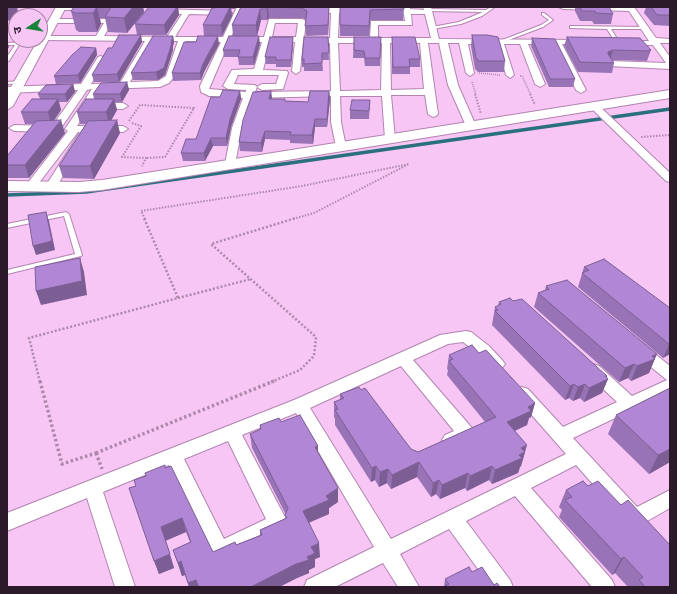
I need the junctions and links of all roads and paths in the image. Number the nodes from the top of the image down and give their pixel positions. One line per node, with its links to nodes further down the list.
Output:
1 (61, 7): 5 (street); 16 (street)
2 (493, 7): 14 (lane)
3 (563, 7): 4 (street)
4 (576, 7): 6 (street)
5 (99, 8)
6 (636, 8): 21 (street)
7 (335, 9): 8 (street); 10 (street); 32 (street)
8 (407, 9): 11 (street); 33 (street)
9 (242, 10): 13 (street); 28 (street)
10 (303, 10)
11 (428, 10): 14 (lane); 19 (street)
12 (150, 11): 13 (street)
13 (187, 12): 26 (street)
14 (486, 12): 19 (lane)
15 (543, 14): 37 (lane)
16 (54, 21): 22 (street); 23 (street)
17 (571, 27): 20 (lane)
18 (137, 28): 24 (street)
19 (433, 28): 36 (street)
20 (608, 28): 21 (lane); 43 (lane)
21 (644, 28): 44 (street)
22 (48, 32)
23 (98, 39): 29 (street); 45 (street)
24 (128, 39): 25 (street); 45 (street)
25 (150, 39): 26 (street); 60 (street)
26 (169, 39): 27 (street)
27 (183, 39): 28 (street); 60 (street)
28 (226, 39): 30 (street); 62 (street)
29 (48, 40)
30 (266, 40): 31 (street); 31 (street); 53 (street)
31 (300, 40): 32 (street); 52 (street)
32 (334, 40): 33 (street); 65 (street)
33 (374, 40): 34 (street)
34 (386, 40): 35 (street); 63 (street)
35 (424, 40): 36 (street); 64 (street)
36 (440, 41): 40 (street); 76 (street)
37 (502, 41): 38 (street); 40 (street)
38 (523, 41): 41 (street); 56 (street)
39 (670, 41): 44 (street)
40 (464, 42): 54 (street); 55 (street)
41 (557, 42): 42 (street); 61 (street)
42 (595, 42)
43 (614, 42): 44 (street)
44 (654, 42): 49 (street)
45 (109, 46): 58 (street)
46 (15, 48): 48 (lane)
47 (39, 48): 57 (street)
48 (7, 60)
49 (670, 63)
50 (610, 64): 51 (street)
51 (670, 66)
52 (296, 71)
53 (258, 72): 62 (street); 62 (street)
54 (470, 73): 55 (path); 75 (path)
55 (510, 76): 72 (path)
56 (540, 84)
57 (13, 86): 58 (street); 67 (street)
58 (85, 86): 59 (street); 69 (street)
59 (99, 86): 60 (street); 70 (street)
60 (123, 86)
61 (581, 90)
62 (250, 91): 65 (street); 89 (street)
63 (386, 92): 64 (street); 65 (street); 85 (street)
64 (429, 92): 74 (street)
65 (335, 94): 87 (street)
66 (670, 94): 73 (street)
67 (7, 106)
68 (56, 106): 69 (street)
69 (71, 106): 70 (street); 79 (street)
70 (85, 106): 71 (street); 80 (street)
71 (123, 106)
72 (536, 108)
73 (598, 110): 76 (street); 84 (street)
74 (433, 114)
75 (481, 114)
76 (471, 126): 85 (street)
77 (14, 128): 78 (street)
78 (36, 128): 79 (street); 86 (street)
79 (55, 129): 80 (street)
80 (72, 129): 81 (street); 93 (street)
81 (87, 129): 82 (street); 94 (street)
82 (123, 129)
83 (670, 135): 84 (path)
84 (626, 137): 91 (street)
85 (390, 139): 87 (street)
86 (26, 141)
87 (341, 147): 89 (street)
88 (146, 158): 88 (path); 90 (path)
89 (230, 164): 90 (street)
90 (136, 179): 94 (street)
91 (670, 179)
92 (7, 186): 93 (street)
93 (31, 186): 94 (street)
94 (50, 187)
95 (7, 226): 96 (lane)
96 (7, 272)
97 (251, 279): 98 (path); 98 (path); 109 (path)
98 (178, 298): 109 (path)
99 (629, 340): 102 (street)
100 (403, 358): 105 (street); 107 (street); 108 (street)
101 (583, 361): 104 (street)
102 (670, 375)
103 (670, 385): 104 (street)
104 (630, 404): 107 (street)
105 (300, 405): 106 (street); 117 (street)
106 (232, 432): 110 (street); 110 (street)
107 (560, 436): 111 (street)
108 (438, 447)
109 (96, 453): 112 (path)
110 (174, 456): 112 (street)
111 (578, 456): 113 (street); 114 (street)
112 (100, 486): 116 (street); 119 (street)
113 (518, 486): 115 (street); 122 (street)
114 (670, 498)
115 (452, 518): 117 (street); 121 (street)
116 (7, 522)
117 (387, 551): 118 (street); 120 (street)
118 (324, 585)
119 (124, 587)
120 (409, 587)
121 (503, 587)
122 (605, 587)

